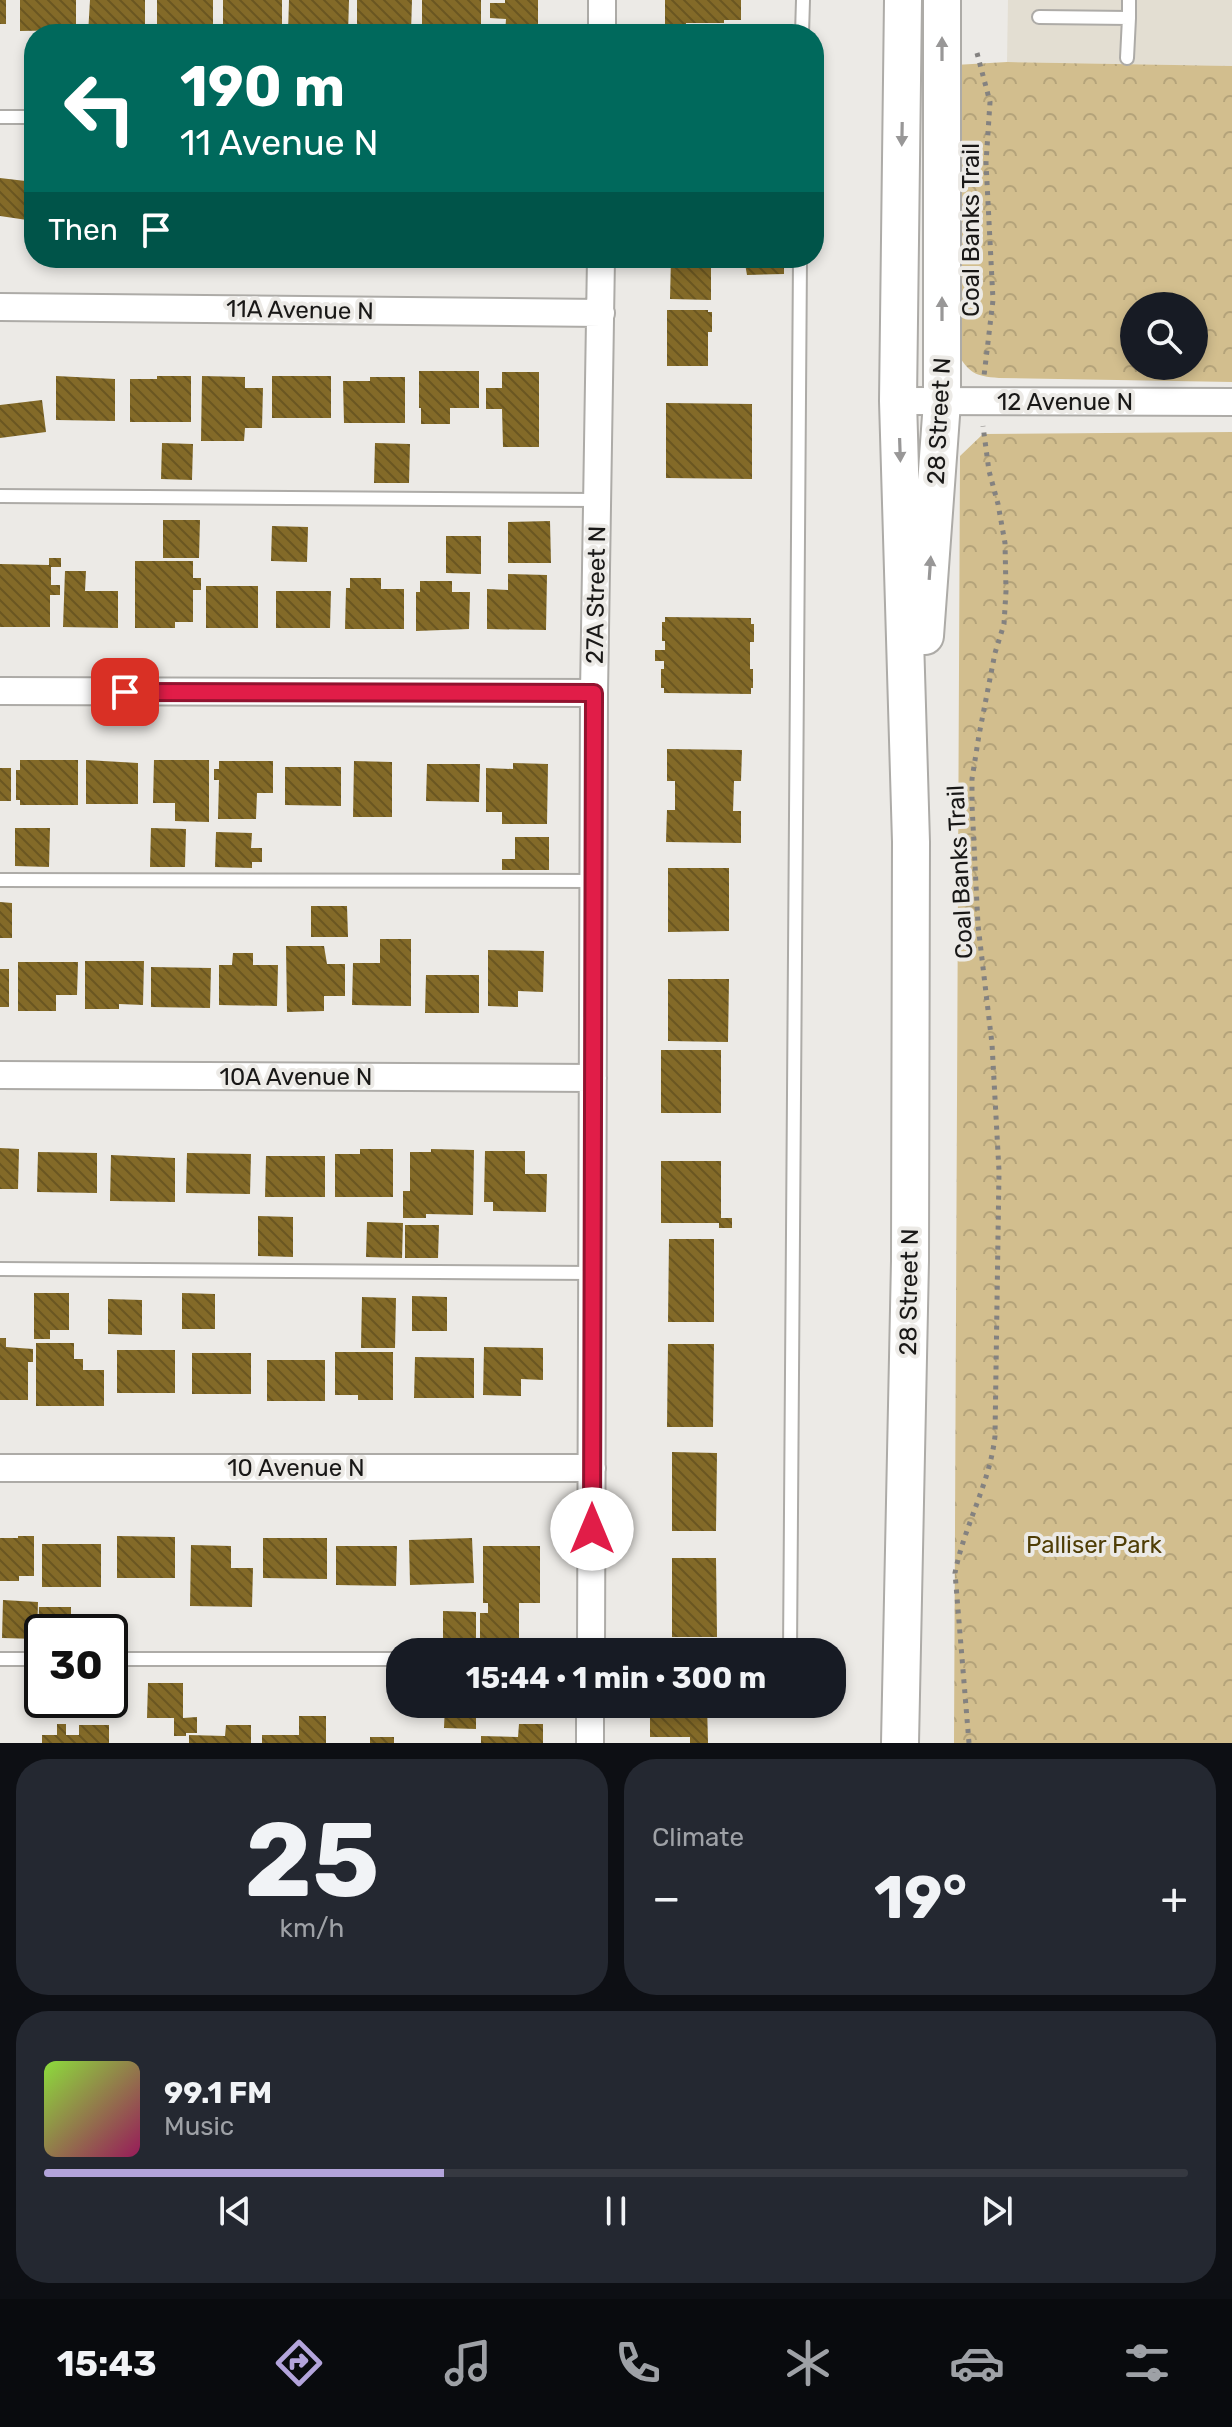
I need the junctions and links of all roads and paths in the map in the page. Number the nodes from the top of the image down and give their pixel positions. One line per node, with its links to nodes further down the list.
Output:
1 (602, 0): 8 (street)
2 (803, 0): 9 (lane)
3 (942, 0): 19 (main road, 28 Street N, one-way to 3)
4 (1129, 0): 7 (lane)
5 (901, 9): 18 (main road, 28 Street N, one-way to 18)
6 (1039, 17): 7 (lane)
7 (1129, 18): 11 (lane)
8 (602, 24)
9 (802, 24)
10 (976, 49): 20 (path, Coal Banks Trail)
11 (1127, 58)
12 (0, 117): 13 (lane)
13 (24, 117)
14 (601, 268): 17 (street, 27A Street N)
15 (800, 268): 36 (lane)
16 (0, 307): 17 (street, 11A Avenue N)
17 (601, 313): 23 (street, 27A Street N)
18 (898, 401): 19 (street, 12 Avenue N); 26 (main road, 28 Street N, one-way to 26)
19 (942, 402): 20 (street, 12 Avenue N); 26 (main road, 28 Street N, one-way to 19)
20 (983, 402): 21 (street, 12 Avenue N); 44 (path, Coal Banks Trail)
21 (1232, 402)
22 (0, 496): 23 (lane)
23 (597, 500): 25 (street, 27A Street N)
24 (0, 691): 25 (street)
25 (594, 693): 28 (street, 27A Street N)
26 (911, 842): 43 (main road, 28 Street N)
27 (0, 880): 28 (lane)
28 (594, 881): 30 (street, 27A Street N)
29 (0, 1075): 30 (street, 10A Avenue N)
30 (593, 1078): 32 (street, 27A Street N)
31 (0, 1269): 32 (lane)
32 (593, 1273): 34 (street, 27A Street N)
33 (0, 1468): 34 (street, 10 Avenue N)
34 (592, 1468): 35 (street, 27A Street N)
35 (591, 1638)
36 (790, 1638)
37 (0, 1659): 38 (lane)
38 (24, 1659)
39 (128, 1659): 40 (lane)
40 (386, 1659)
41 (590, 1718): 42 (street)
42 (590, 1743)
43 (900, 1743)
44 (969, 1743)

